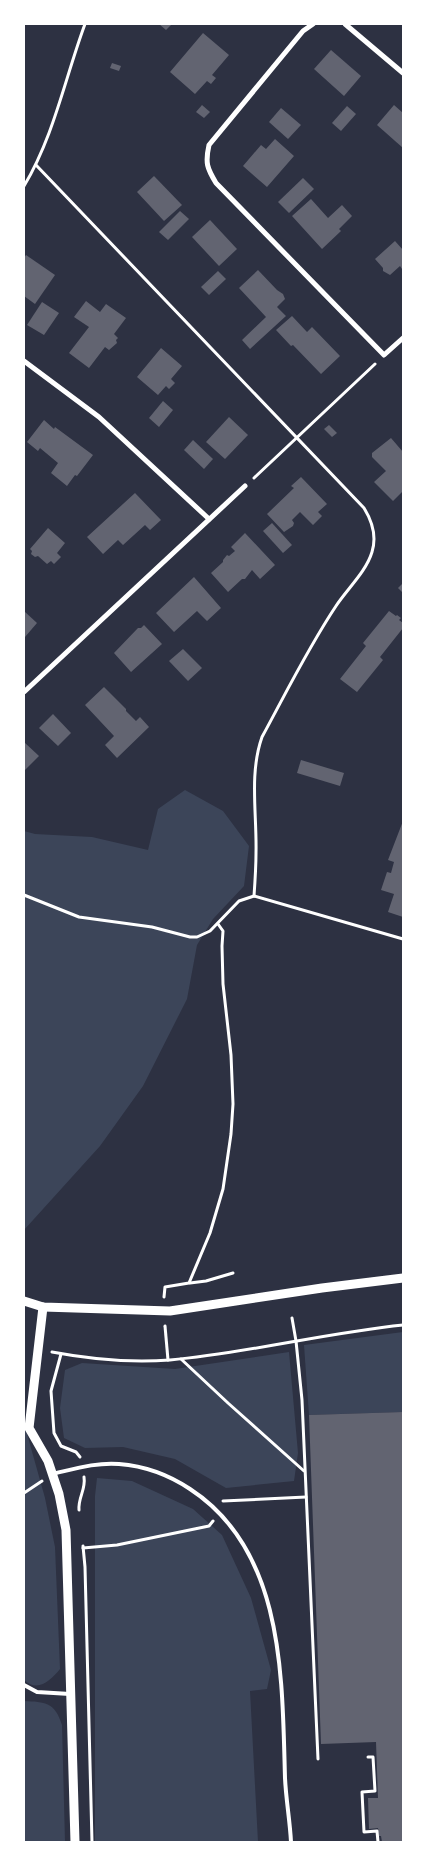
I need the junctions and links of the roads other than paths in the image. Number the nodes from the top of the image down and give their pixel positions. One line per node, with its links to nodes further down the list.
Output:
1 (313, 24): 4 (street)
2 (345, 24): 3 (street)
3 (403, 73)
4 (403, 338)
5 (24, 361): 7 (street)
6 (245, 486): 7 (street)
7 (209, 519): 8 (street)
8 (24, 692)
9 (403, 1278): 11 (street)
10 (24, 1301): 11 (street)
11 (43, 1307): 12 (street)
12 (52, 1474): 14 (street); 16 (lane)
13 (24, 1685): 14 (lane)
14 (72, 1694): 15 (street)
15 (74, 1842)
16 (291, 1842)

